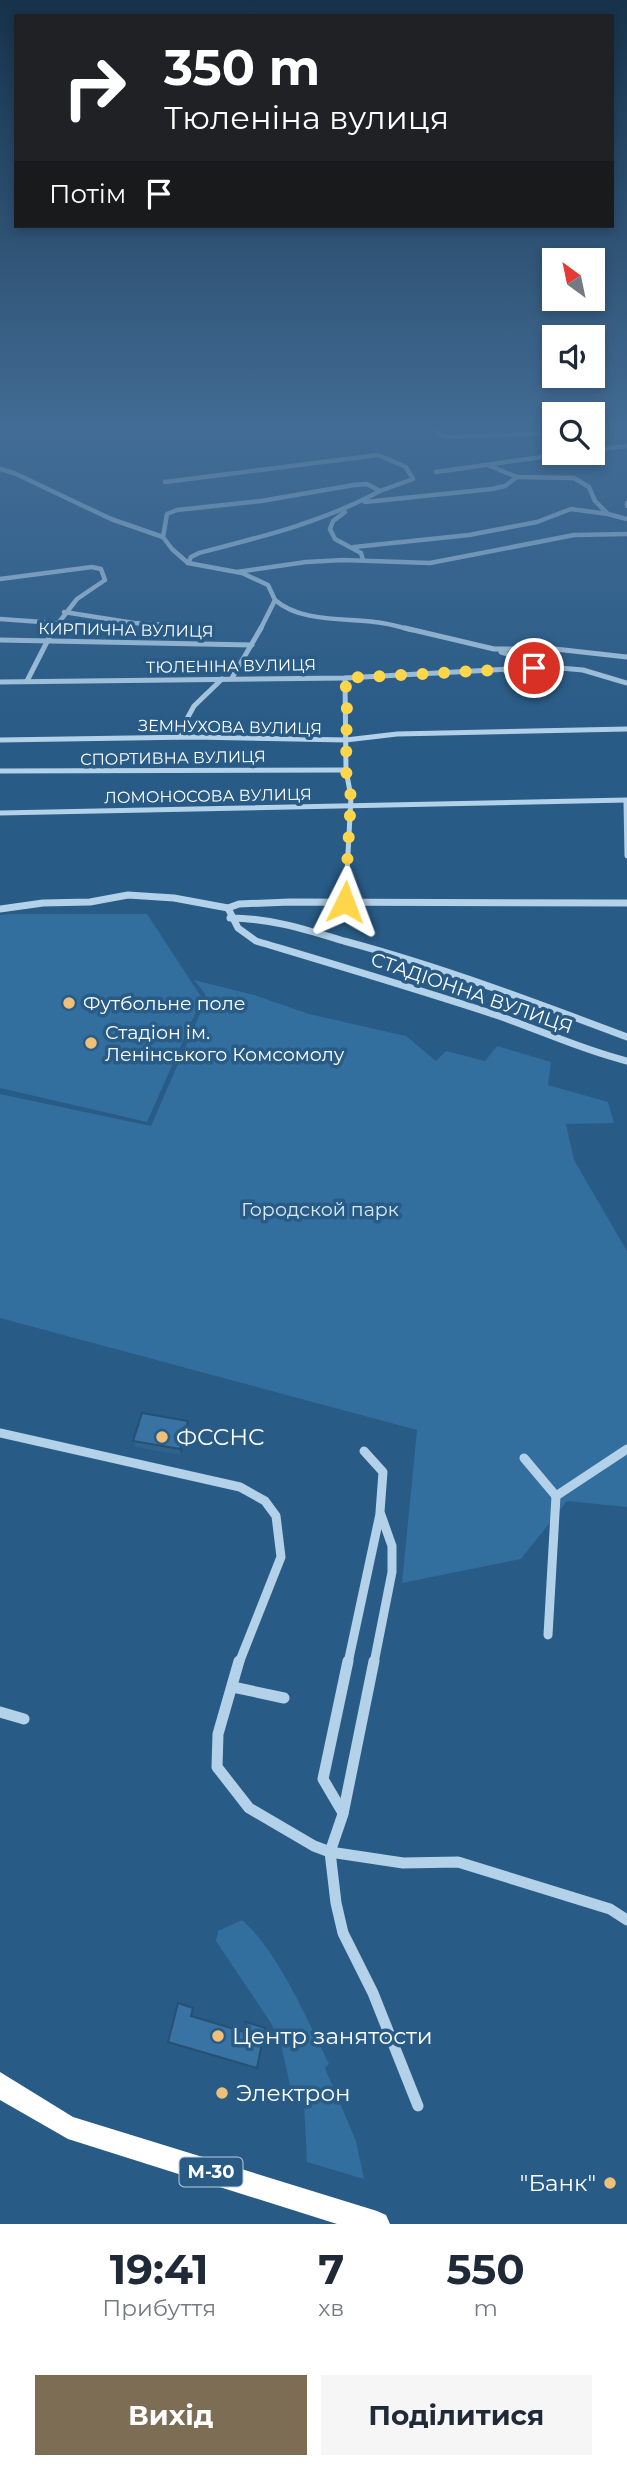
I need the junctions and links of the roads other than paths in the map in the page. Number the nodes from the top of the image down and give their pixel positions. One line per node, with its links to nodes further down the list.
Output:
1 (145, 531): 7 (street)
2 (164, 531): 7 (street)
3 (282, 531): 10 (street)
4 (331, 531): 8 (street)
5 (490, 531): 8 (street)
6 (627, 534): 9 (street)
7 (163, 537): 10 (street)
8 (354, 547): 9 (street)
9 (363, 560): 11 (street)
10 (188, 564): 11 (street)
11 (237, 572): 13 (street)
12 (0, 579): 14 (street)
13 (275, 600): 20 (street); 21 (street)
14 (64, 612): 16 (street); 17 (street)
15 (0, 619): 16 (street)
16 (56, 623): 19 (street)
17 (200, 627)
18 (0, 640): 19 (street, КИРПИЧНА ВУЛИЦЯ)
19 (45, 641): 20 (street, КИРПИЧНА ВУЛИЦЯ); 27 (street)
20 (252, 645): 25 (street)
21 (494, 649): 22 (street); 23 (street)
22 (627, 657)
23 (549, 667): 26 (street, ТЮЛЕНІНА ВУЛИЦЯ); 29 (street, ТЮЛЕНІНА ВУЛИЦЯ)
24 (223, 678): 25 (street, ТЮЛЕНІНА ВУЛИЦЯ); 27 (street, ТЮЛЕНІНА ВУЛИЦЯ); 31 (street)
25 (232, 678): 26 (street, ТЮЛЕНІНА ВУЛИЦЯ)
26 (345, 678): 33 (street)
27 (27, 681): 28 (street, ТЮЛЕНІНА ВУЛИЦЯ)
28 (0, 682)
29 (627, 683)
30 (627, 729): 33 (street, ЗЕМНУХОВА ВУЛИЦЯ)
31 (177, 737): 32 (street, ЗЕМНУХОВА ВУЛИЦЯ); 33 (street, ЗЕМНУХОВА ВУЛИЦЯ)
32 (0, 740)
33 (346, 740): 35 (street)
34 (0, 771): 35 (street, СПОРТИВНА ВУЛИЦЯ)
35 (346, 771): 37 (street)
36 (626, 800): 37 (street, ЛОМОНОСОВА ВУЛИЦЯ); 39 (street)
37 (350, 805): 38 (street, ЛОМОНОСОВА ВУЛИЦЯ); 40 (street)
38 (0, 813)
39 (627, 856)
40 (345, 902): 41 (street); 42 (street)
41 (627, 903)
42 (228, 908): 43 (street); 44 (street)
43 (0, 909)
44 (230, 918): 45 (street, СТАДІОННА ВУЛИЦЯ); 46 (street, СТАДІОННА ВУЛИЦЯ)
45 (627, 1037)
46 (627, 1060)
47 (0, 1433): 54 (street)
48 (627, 1449): 51 (street)
49 (364, 1451): 52 (street)
50 (524, 1458): 51 (street)
51 (556, 1496): 53 (street)
52 (380, 1512): 58 (street); 58 (street)
53 (548, 1635)
54 (233, 1687): 55 (street); 59 (street)
55 (284, 1698)
56 (0, 1712): 57 (street)
57 (24, 1719)
58 (343, 1814): 59 (street)
59 (330, 1852): 60 (street); 62 (street)
60 (627, 1920)
61 (0, 2084): 63 (highway, М-30)
62 (418, 2105)
63 (377, 2224)

